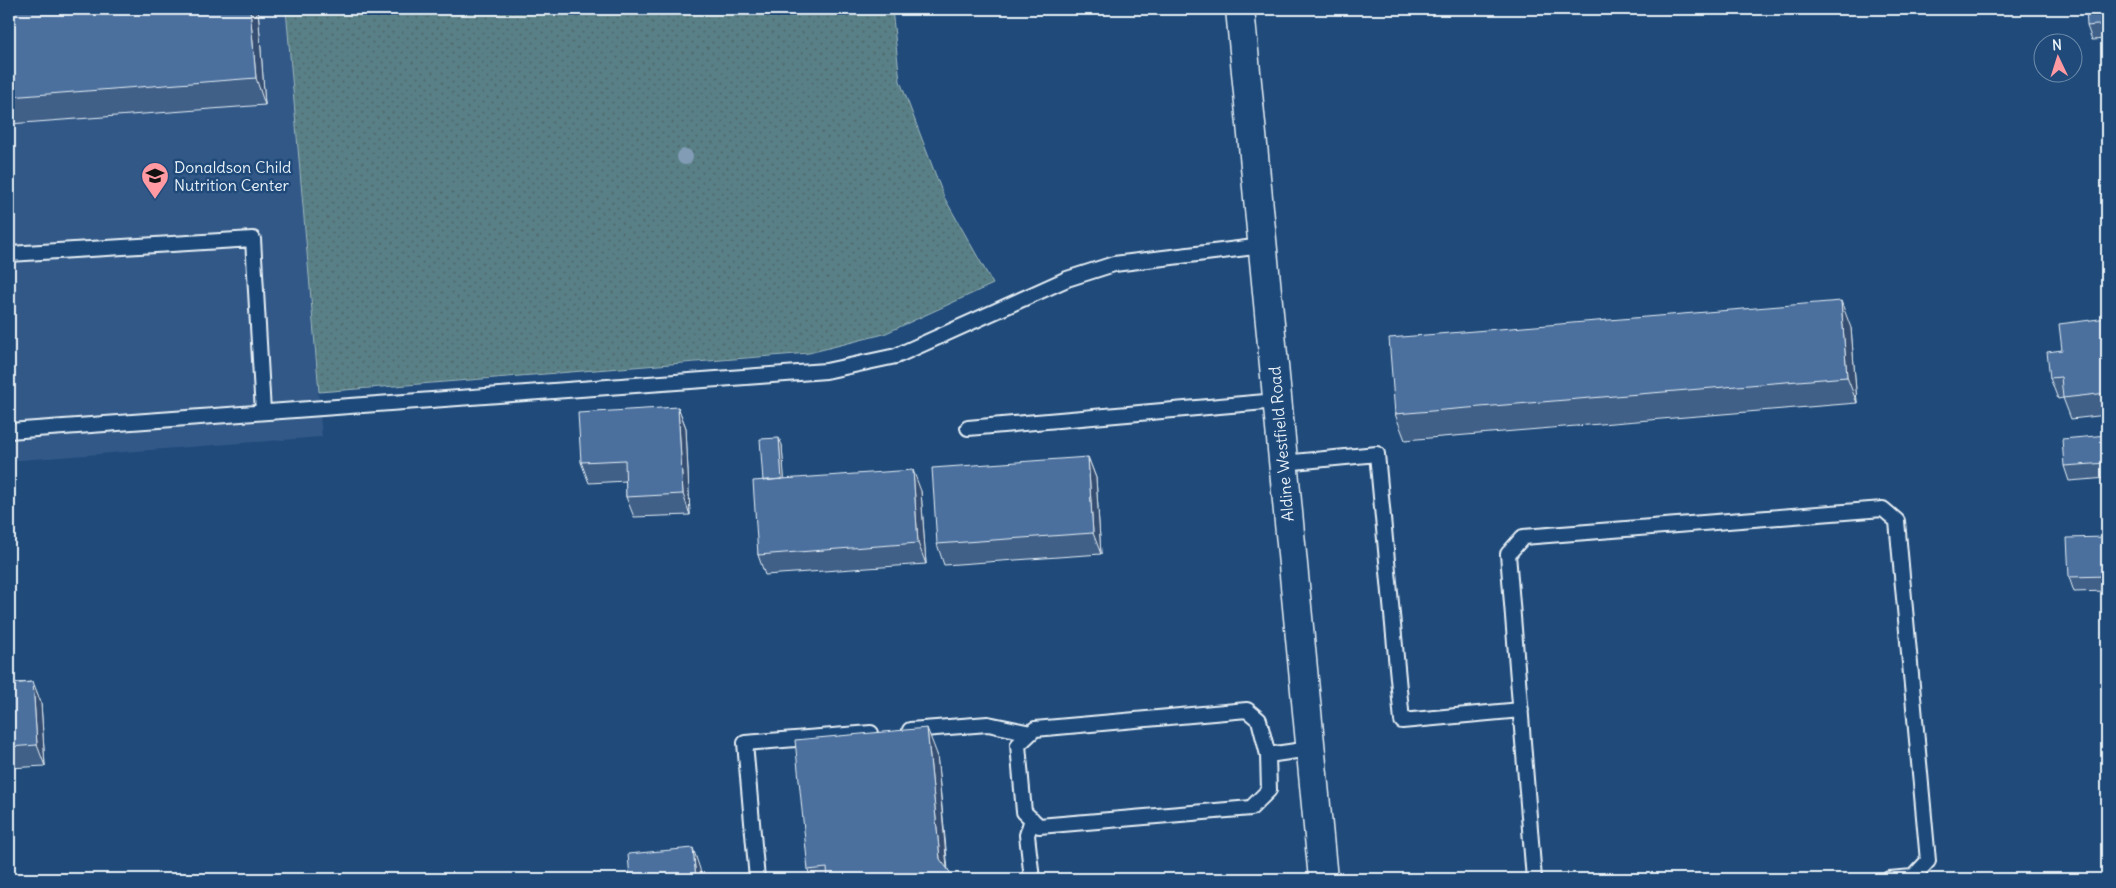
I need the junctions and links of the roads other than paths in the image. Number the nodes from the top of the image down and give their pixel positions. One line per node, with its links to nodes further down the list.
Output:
1 (1240, 9): 2 (main road, Aldine Westfield Road)
2 (1262, 246): 4 (main road, Aldine Westfield Road); 5 (lane)
3 (9, 254): 5 (lane)
4 (1277, 401): 6 (lane); 8 (main road, Aldine Westfield Road)
5 (263, 412): 7 (lane)
6 (968, 428)
7 (9, 431)
8 (1283, 463): 9 (lane); 13 (main road, Aldine Westfield Road)
9 (1521, 710): 19 (lane); 20 (lane)
10 (900, 731): 12 (lane)
11 (881, 732): 16 (lane)
12 (1031, 733): 14 (lane); 15 (lane)
13 (1310, 749): 14 (lane); 18 (main road, Aldine Westfield Road)
14 (1268, 755): 15 (lane)
15 (1032, 819): 17 (lane)
16 (757, 879)
17 (1032, 879)
18 (1323, 879)
19 (1534, 879)
20 (1889, 879)

